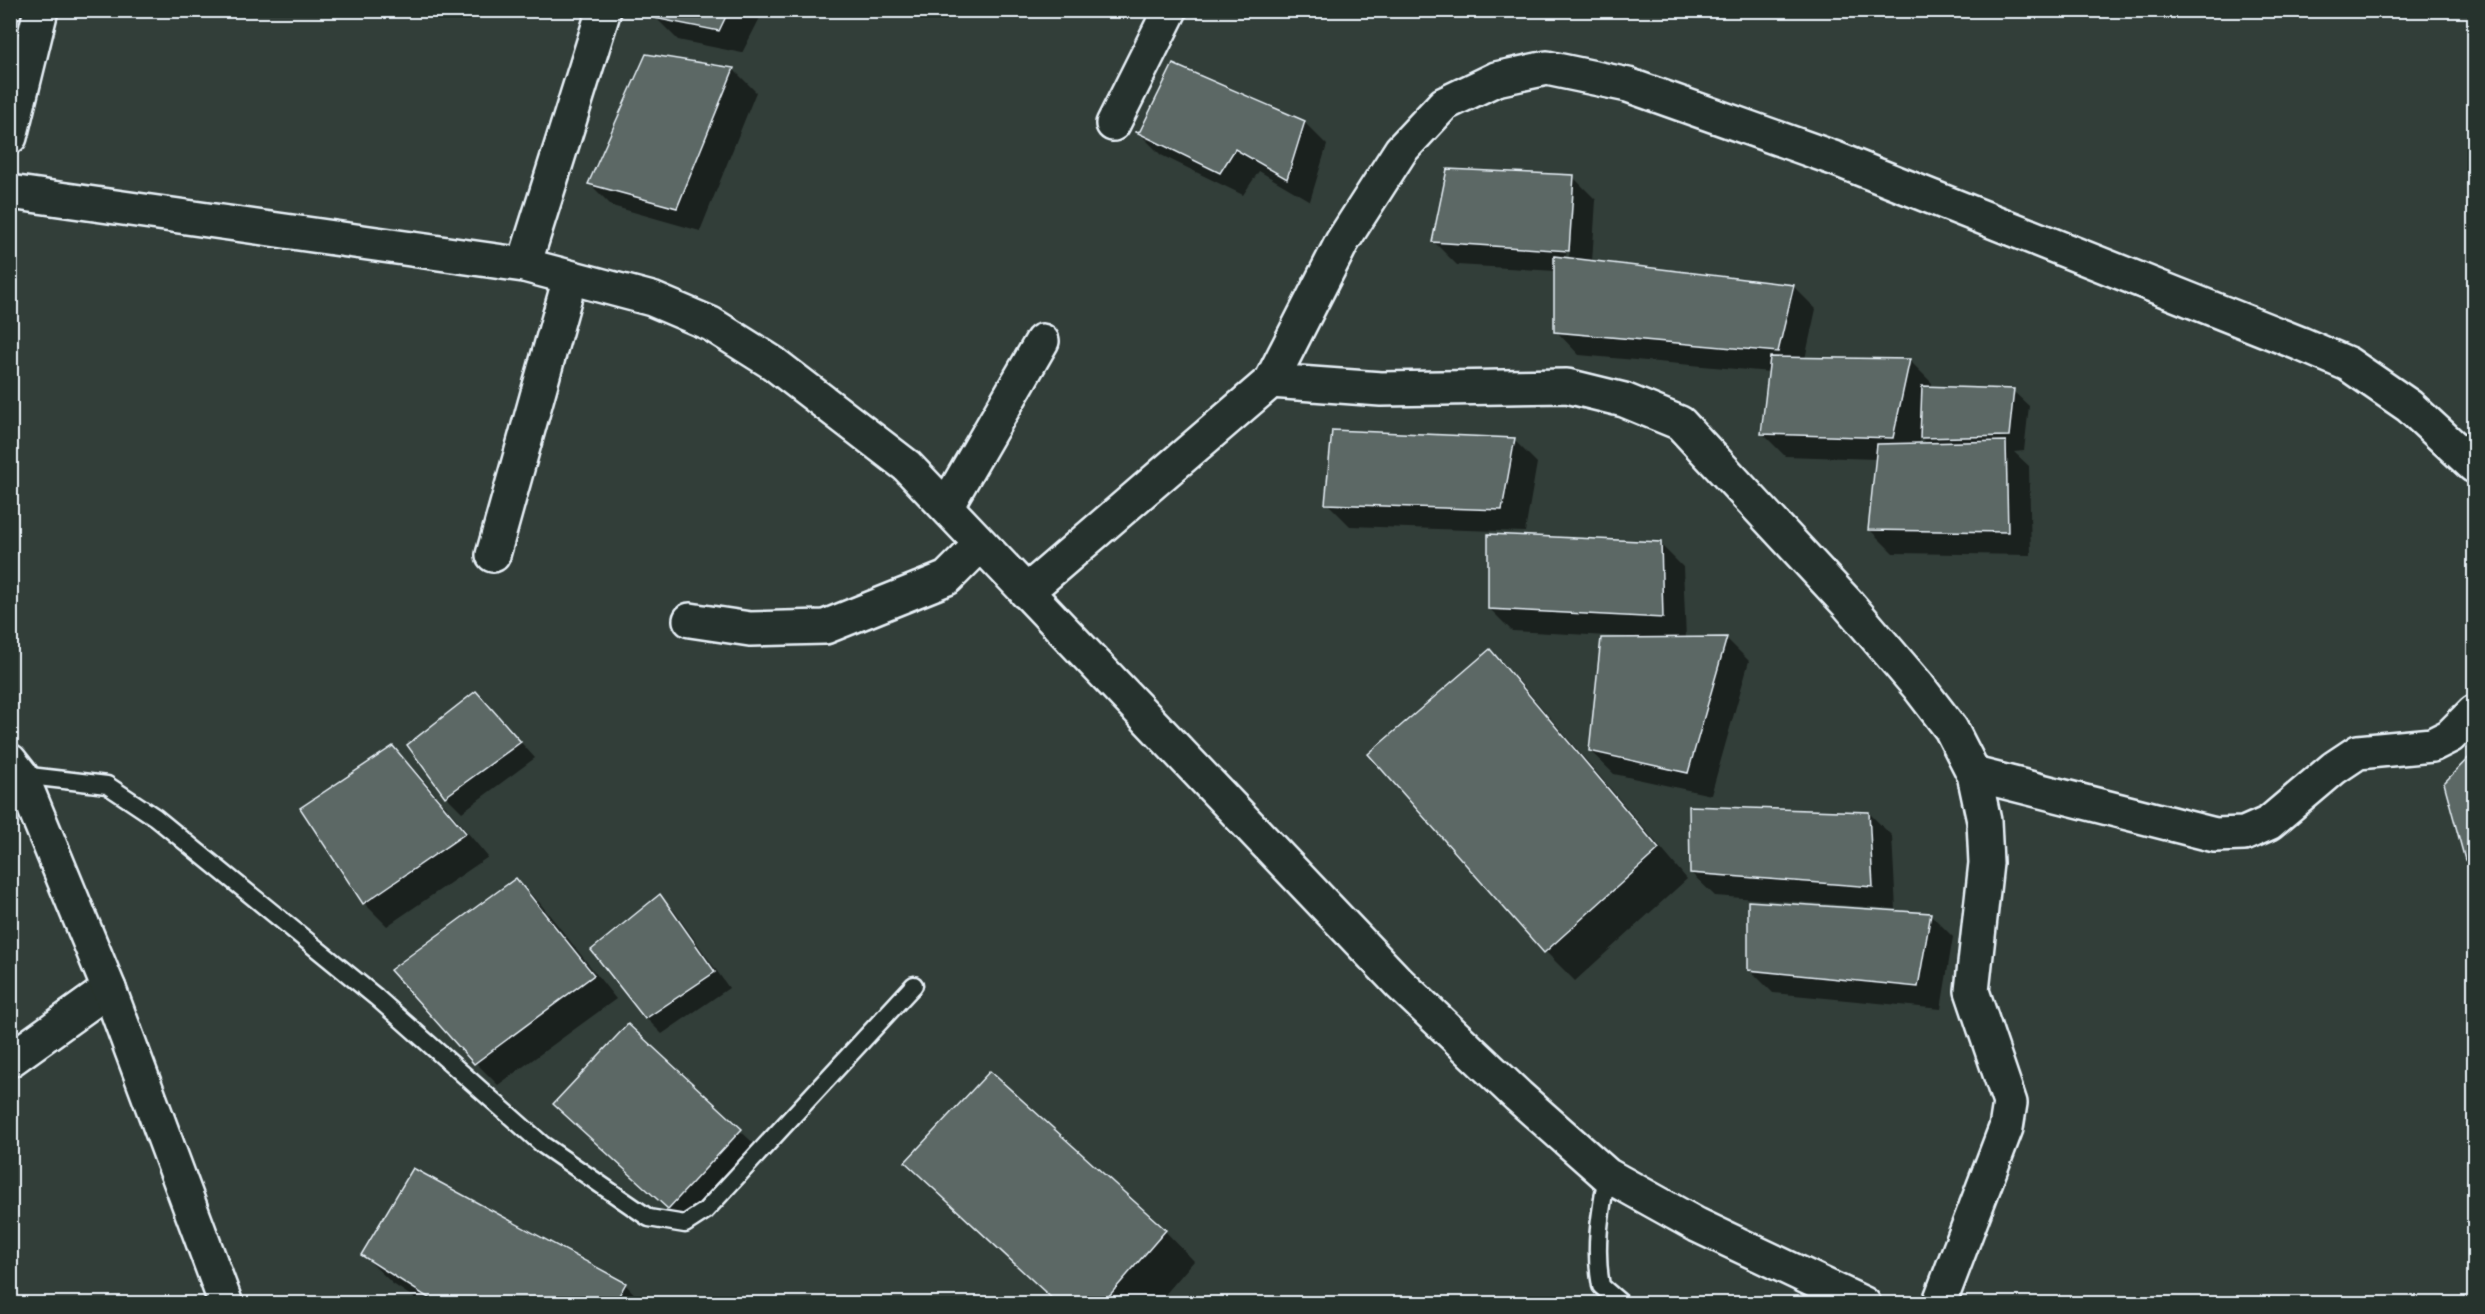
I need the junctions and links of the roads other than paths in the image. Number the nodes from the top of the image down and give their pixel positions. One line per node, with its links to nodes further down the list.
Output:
1 (42, 10): 5 (street)
2 (604, 10): 7 (street)
3 (1170, 10): 4 (street)
4 (1113, 124)
5 (10, 137)
6 (10, 192): 7 (street)
7 (524, 265): 8 (street)
8 (570, 278): 12 (street); 14 (street)
9 (1042, 341): 12 (street)
10 (1271, 381): 11 (street); 15 (street); 19 (street)
11 (2475, 466)
12 (946, 507): 13 (street)
13 (981, 544): 15 (street); 16 (street)
14 (493, 555)
15 (1026, 592): 23 (street)
16 (690, 620)
17 (2475, 712): 19 (street)
18 (16, 768): 20 (lane); 21 (street)
19 (1974, 774): 27 (street)
20 (914, 985)
21 (109, 989): 22 (street); 24 (street)
22 (10, 1060)
23 (1607, 1175): 25 (lane); 26 (street)
24 (226, 1304)
25 (1622, 1304)
26 (1864, 1304)
27 (1939, 1304)

